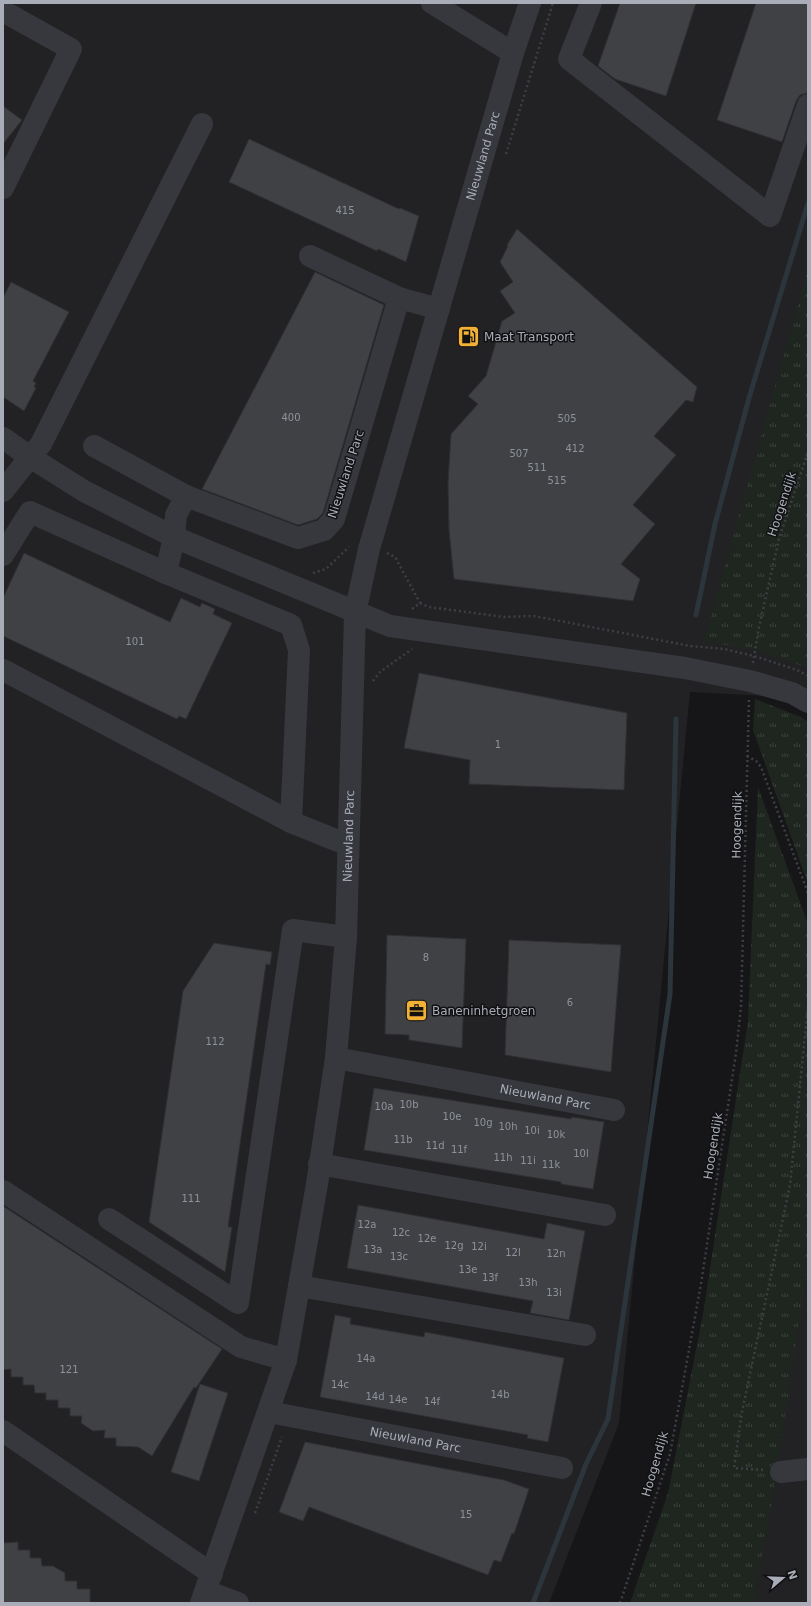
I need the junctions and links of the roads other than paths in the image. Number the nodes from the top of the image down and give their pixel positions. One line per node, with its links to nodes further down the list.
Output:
1 (432, 3): 5 (street)
2 (530, 3): 5 (street, Nieuwland Parc)
3 (590, 3): 6 (street)
4 (3, 11): 8 (street)
5 (513, 53): 11 (street, Nieuwland Parc)
6 (808, 105)
7 (202, 124): 14 (street)
8 (3, 188)
9 (310, 256): 10 (street)
10 (399, 298): 11 (street); 16 (street, Nieuwland Parc)
11 (439, 309): 20 (street, Nieuwland Parc)
12 (3, 438): 14 (street)
13 (94, 446): 16 (street, Nieuwland Parc)
14 (30, 457): 15 (street); 17 (street)
15 (6, 482)
16 (186, 496): 17 (street)
17 (174, 537): 19 (street); 20 (street)
18 (3, 555): 19 (street)
19 (166, 573): 23 (street)
20 (355, 613): 22 (street); 24 (street, Nieuwland Parc)
21 (3, 670): 23 (street)
22 (808, 702)
23 (291, 822): 24 (street)
24 (348, 845): 25 (street, Nieuwland Parc)
25 (346, 938): 26 (street, Nieuwland Parc); 31 (street)
26 (336, 1058): 27 (street, Nieuwland Parc); 28 (street, Nieuwland Parc)
27 (614, 1110)
28 (319, 1164): 30 (street); 32 (street, Nieuwland Parc)
29 (3, 1191): 34 (street)
30 (605, 1215)
31 (109, 1219)
32 (299, 1286): 33 (street); 34 (street, Nieuwland Parc)
33 (585, 1335)
34 (286, 1360): 35 (street, Nieuwland Parc)
35 (269, 1412): 37 (street, Nieuwland Parc); 40 (street, Nieuwland Parc)
36 (3, 1432): 40 (street)
37 (562, 1468)
38 (808, 1469): 39 (street)
39 (781, 1472)
40 (206, 1589): 41 (street)
41 (238, 1603)

